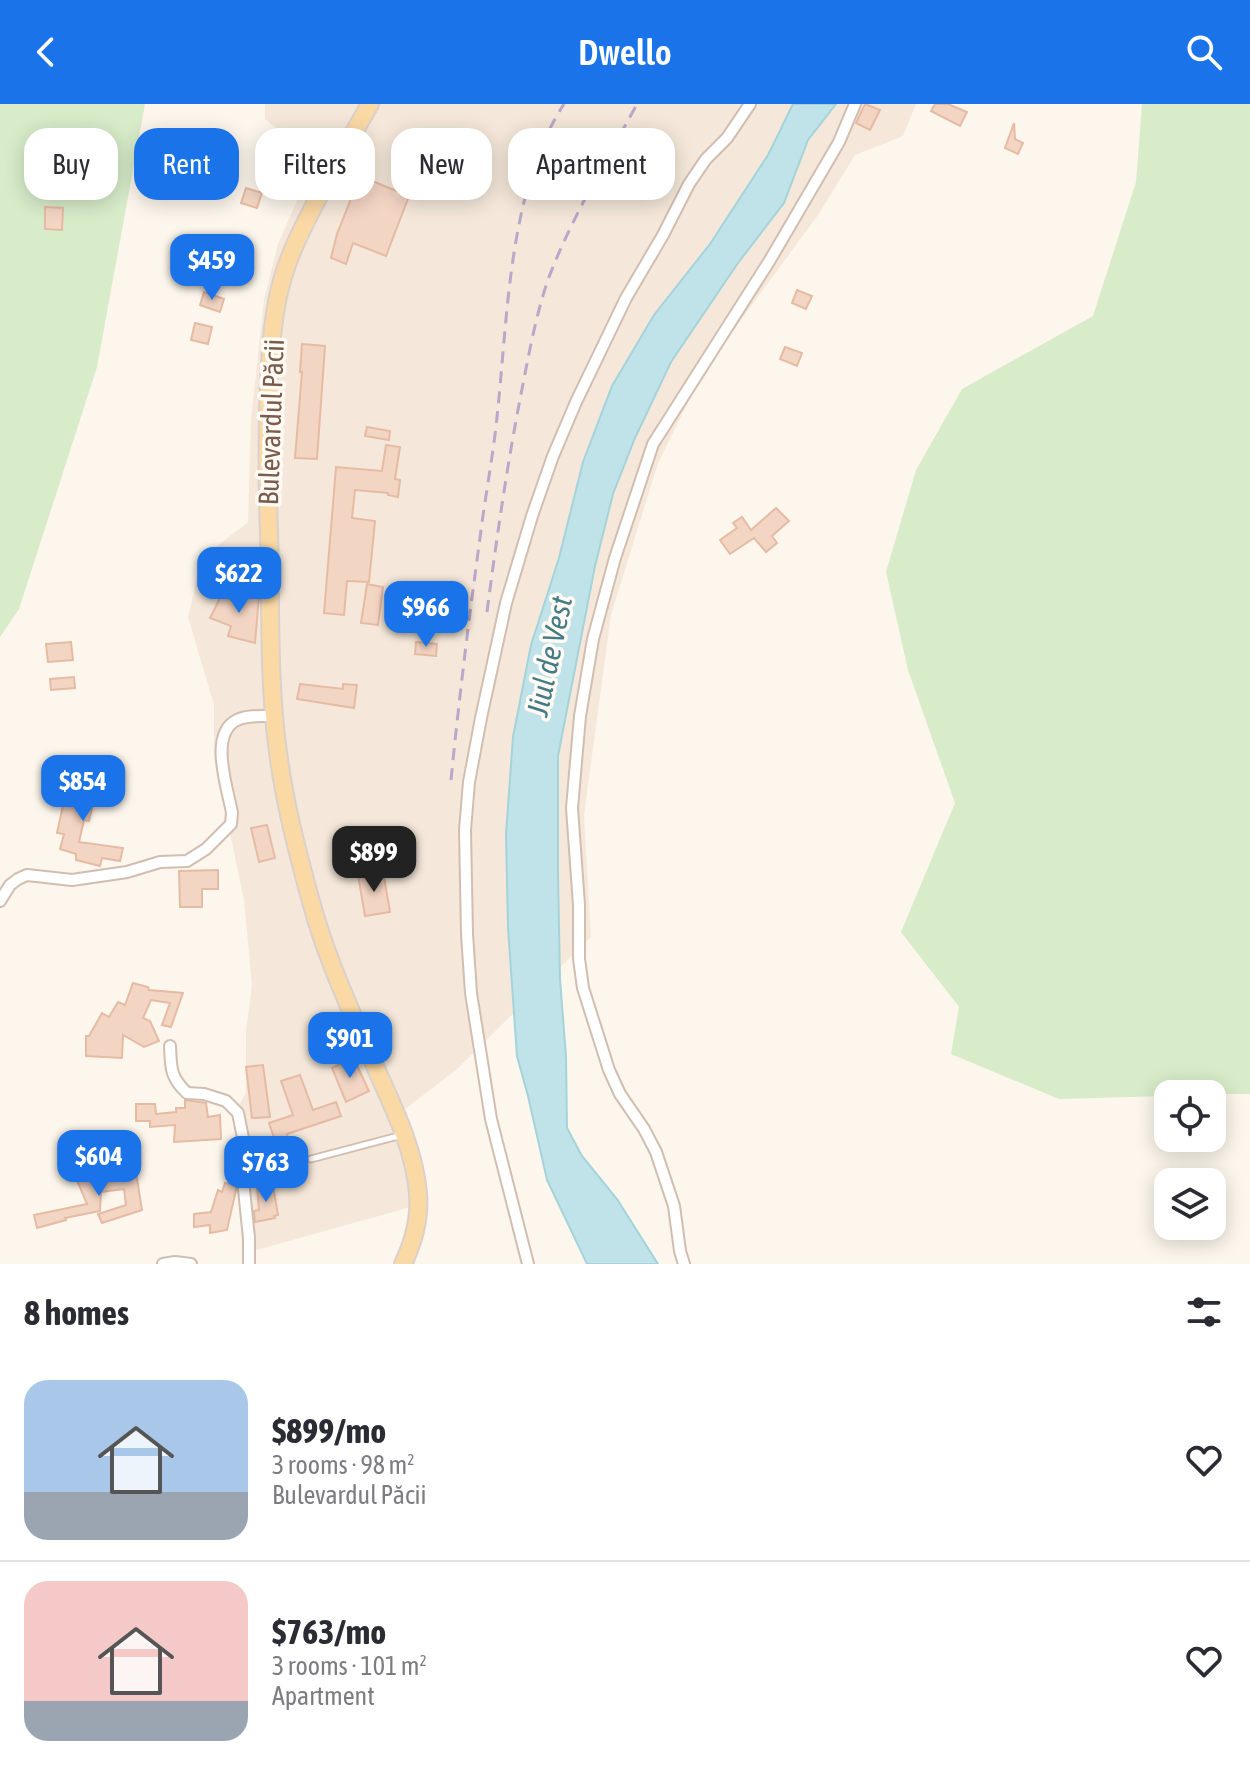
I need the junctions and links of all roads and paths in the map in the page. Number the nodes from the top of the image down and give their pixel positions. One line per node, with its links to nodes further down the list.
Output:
1 (370, 104): 4 (main road, Bulevardul Păcii)
2 (750, 104): 13 (street)
3 (855, 104): 14 (street)
4 (274, 716): 5 (street); 7 (main road, Bulevardul Păcii)
5 (0, 901)
6 (170, 1046): 11 (street)
7 (403, 1134): 8 (lane); 12 (main road, Bulevardul Păcii)
8 (311, 1159)
9 (163, 1264): 10 (street)
10 (191, 1264)
11 (249, 1264)
12 (403, 1264)
13 (528, 1264)
14 (684, 1264)

